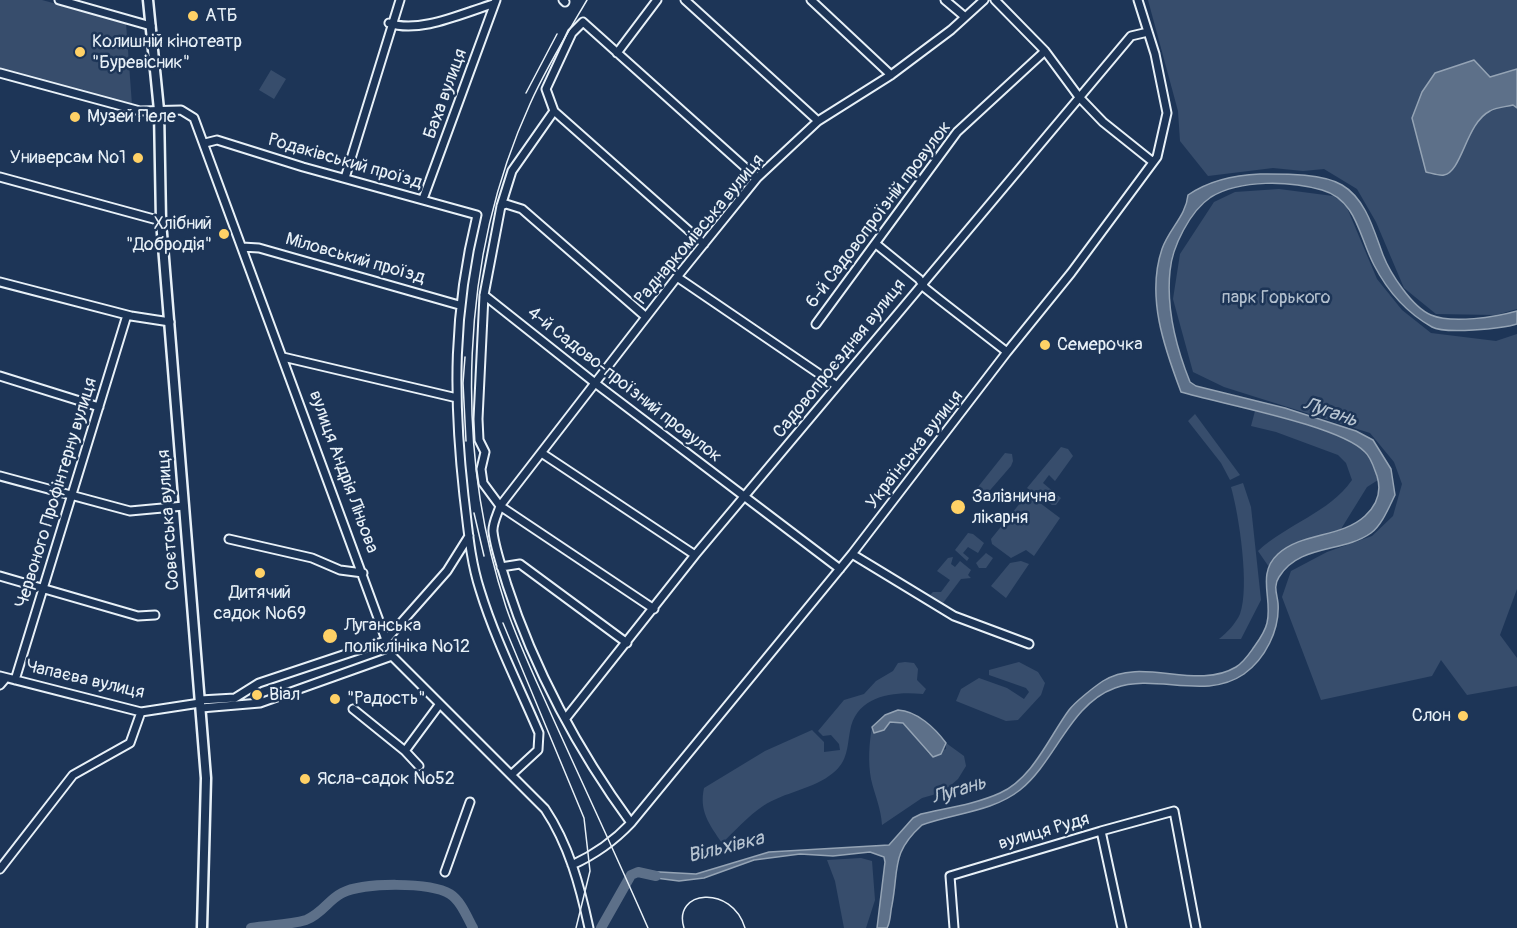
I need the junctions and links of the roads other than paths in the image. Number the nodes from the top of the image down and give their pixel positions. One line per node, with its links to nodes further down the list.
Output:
1 (59, 0): 14 (street)
2 (148, 0): 14 (main road)
3 (400, 0): 13 (street)
4 (657, 0): 17 (street)
5 (685, 0): 23 (street)
6 (811, 0): 19 (street)
7 (945, 0): 12 (street)
8 (984, 0): 12 (street, Раднаркомівська вулиця)
9 (995, 0): 16 (street)
10 (1138, 0): 15 (street, Українська вулиця)
11 (495, 2): 13 (street); 29 (street, Баха вулиця)
12 (964, 16): 19 (street, Раднаркомівська вулиця)
13 (390, 23): 27 (street)
14 (151, 26): 21 (main road)
15 (1148, 32): 20 (street, Садовопроєздная вулиця); 25 (street, Українська вулиця)
16 (1045, 51): 20 (street); 33 (street, 6-й Садовопроїзній провулок)
17 (617, 53): 22 (street); 28 (street)
18 (0, 73): 21 (street)
19 (891, 75): 23 (street, Раднаркомівська вулиця)
20 (1078, 97): 25 (street); 37 (street, Садовопроєздная вулиця)
21 (159, 110): 24 (street, вулиця Андрія Ліньова); 31 (main road, Совєтська вулиця)
22 (554, 111): 30 (street); 32 (street)
23 (818, 121): 28 (street, Раднаркомівська вулиця)
24 (205, 142): 27 (street, Родаківський проїзд); 34 (street, вулиця Андрія Ліньова)
25 (1153, 162): 44 (street, Українська вулиця)
26 (0, 177): 31 (street)
27 (345, 178): 29 (street, Родаківський проїзд)
28 (757, 178): 32 (street, Раднаркомівська вулиця)
29 (423, 199): 39 (street, Родаківський проїзд)
30 (501, 206): 38 (street); 41 (street)
31 (162, 221): 42 (main road, Совєтська вулиця)
32 (704, 244): 35 (street, Раднаркомівська вулиця)
33 (876, 244): 37 (street); 43 (street, 6-й Садовопроїзній провулок)
34 (242, 247): 39 (street, Міловський проїзд); 45 (street, вулиця Андрія Ліньова)
35 (677, 277): 41 (street, Раднаркомівська вулиця); 48 (street)
36 (0, 282): 40 (street)
37 (922, 282): 44 (street); 48 (street, Садовопроєздная вулиця)
38 (484, 295): 47 (street, 4-й Садово-проїзний провулок); 56 (street)
39 (459, 305): 49 (street)
40 (127, 315): 42 (street); 50 (street, Червоного Профінтерну вулиця)
41 (646, 317): 47 (street, Раднаркомівська вулиця)
42 (170, 322): 55 (main road, Совєтська вулиця)
43 (816, 324)
44 (1007, 352): 59 (street, Українська вулиця)
45 (283, 357): 49 (street); 63 (street, вулиця Андрія Ліньова)
46 (0, 376): 50 (street)
47 (595, 383): 51 (street, Раднаркомівська вулиця); 54 (street, 4-й Садово-проїзний провулок)
48 (837, 386): 54 (street, Садовопроєздная вулиця)
49 (457, 398): 57 (street)
50 (99, 407): 53 (street, Червоного Профінтерну вулиця)
51 (543, 454): 56 (street, Раднаркомівська вулиця); 60 (street)
52 (0, 476): 53 (street)
53 (72, 496): 55 (street); 65 (street, Червоного Профінтерну вулиця)
54 (745, 497): 60 (street, Садовопроєздная вулиця); 62 (street, 4-й Садово-проїзний провулок)
55 (184, 506): 75 (main road, Совєтська вулиця)
56 (500, 506): 61 (street, Раднаркомівська вулиця); 66 (street)
57 (469, 537): 68 (street); 82 (street)
58 (229, 538): 63 (street)
59 (852, 554): 62 (street, Українська вулиця); 70 (street)
60 (695, 555): 66 (street, Садовопроєздная вулиця)
61 (501, 567): 69 (street); 79 (street)
62 (840, 569): 84 (street, Українська вулиця)
63 (363, 573): 68 (street, вулиця Андрія Ліньова)
64 (0, 576): 65 (street)
65 (43, 587): 67 (street); 73 (street, Червоного Профінтерну вулиця)
66 (654, 609): 69 (street, Садовопроєздная вулиця)
67 (155, 615)
68 (385, 641): 71 (street, вулиця Андрія Ліньова); 75 (street, Чапаєва вулиця)
69 (627, 643): 79 (street, Садовопроєздная вулиця)
70 (1029, 644)
71 (392, 656): 75 (street, Чапаєва вулиця); 76 (street, вулиця Андрія Ліньова)
72 (3, 677): 73 (street, Чапаєва вулиця); 74 (street)
73 (15, 680): 78 (street, Чапаєва вулиця)
74 (0, 685)
75 (200, 704): 78 (street, Чапаєва вулиця); 89 (main road, Совєтська вулиця)
76 (439, 705): 80 (street); 82 (street, вулиця Андрія Ліньова)
77 (353, 709): 80 (street)
78 (141, 712): 87 (street)
79 (566, 718): 84 (street)
80 (405, 751): 81 (street)
81 (419, 766)
82 (512, 774): 86 (street, вулиця Андрія Ліньова)
83 (470, 802): 88 (street)
84 (631, 823): 86 (street, Українська вулиця)
85 (1101, 831): 91 (street, вулиця Рудя); 92 (street, вулиця Рудя); 93 (street)
86 (572, 865): 90 (street, вулиця Андрія Ліньова)
87 (0, 869)
88 (444, 872)
89 (202, 923)
90 (588, 927)
91 (954, 928)
92 (1122, 928)
93 (1196, 928)

